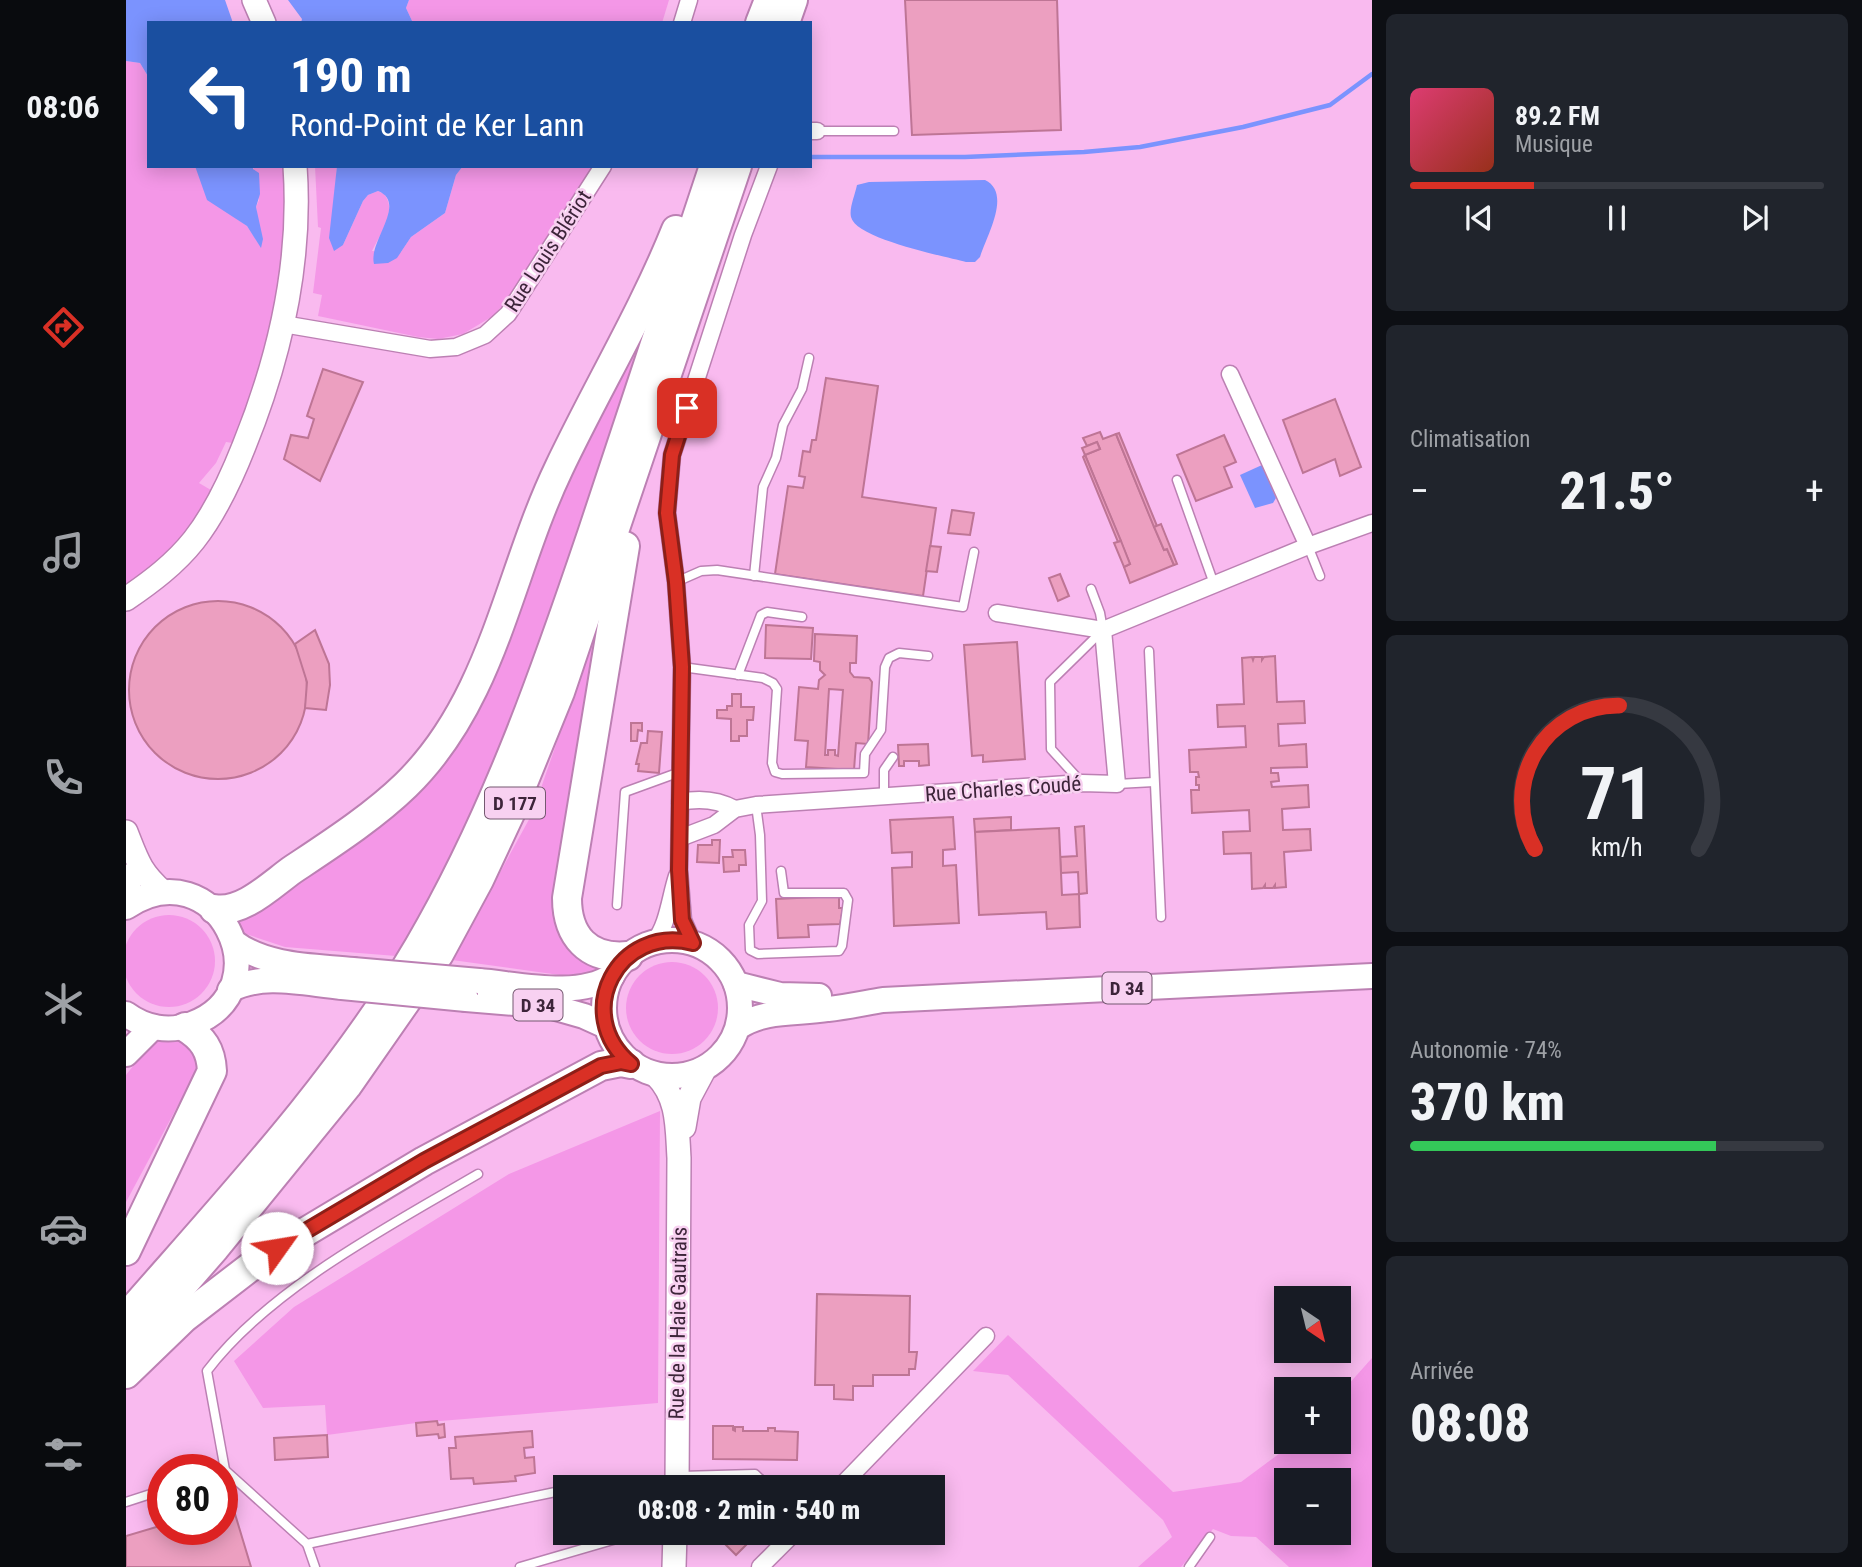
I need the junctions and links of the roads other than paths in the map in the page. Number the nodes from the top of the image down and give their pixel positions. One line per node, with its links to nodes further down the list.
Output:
1 (254, 0): 5 (street)
2 (689, 0): 6 (street)
3 (770, 0): 7 (highway)
4 (793, 0): 8 (highway)
5 (263, 21)
6 (683, 21)
7 (762, 21)
8 (786, 21)
9 (813, 131): 10 (lane)
10 (894, 131)
11 (295, 168): 18 (street)
12 (602, 168): 18 (street, Rue Louis Blériot)
13 (701, 168): 55 (highway)
14 (714, 168): 80 (highway, D 177)
15 (736, 168): 82 (highway, D 177)
16 (743, 168): 60 (highway)
17 (768, 168): 27 (street)
18 (283, 324): 30 (street)
19 (809, 358): 25 (lane)
20 (1230, 374): 23 (street)
21 (1177, 480): 28 (lane)
22 (1372, 523): 23 (street)
23 (1308, 546): 26 (lane); 28 (street)
24 (974, 552): 25 (lane)
25 (754, 576): 27 (lane)
26 (1320, 576)
27 (676, 582): 36 (street)
28 (1214, 584): 33 (street)
29 (1091, 589): 33 (lane)
30 (126, 599)
31 (997, 612): 33 (street)
32 (802, 617): 37 (lane)
33 (1103, 630): 41 (lane); 42 (street)
34 (1149, 651): 40 (lane)
35 (928, 656): 37 (lane)
36 (682, 667): 37 (lane); 39 (street)
37 (738, 675)
38 (893, 757): 43 (lane)
39 (680, 772): 44 (street); 53 (lane)
40 (1154, 782): 42 (lane); 56 (lane)
41 (1083, 783): 42 (street, Rue Charles Coudé); 43 (street, Rue Charles Coudé)
42 (1117, 784)
43 (884, 796): 45 (street, Rue Charles Coudé)
44 (680, 802): 46 (street, Rue Charles Coudé); 48 (street)
45 (756, 804): 46 (street, Rue Charles Coudé); 50 (lane)
46 (735, 809): 48 (street, Rue Charles Coudé)
47 (126, 832): 52 (street)
48 (680, 838): 49 (street)
49 (679, 870): 57 (street); 59 (street)
50 (781, 871)
51 (126, 876): 54 (street)
52 (163, 892): 54 (main road); 55 (main road)
53 (617, 905)
54 (126, 906)
55 (214, 909): 58 (main road)
56 (1161, 917)
57 (654, 942): 59 (main road); 60 (main road)
58 (235, 943): 62 (main road, D 34); 64 (main road)
59 (693, 943): 63 (main road)
60 (620, 966): 65 (main road, D 34); 68 (main road)
61 (1372, 976): 66 (main road, D 34)
62 (347, 979): 64 (main road, D 34); 65 (main road, D 34, bridge)
63 (736, 984): 66 (main road, D 34); 71 (main road)
64 (230, 990): 70 (main road)
65 (472, 990): 68 (main road, D 34)
66 (883, 1000): 71 (main road, D 34)
67 (126, 1014): 69 (main road)
68 (606, 1026): 74 (main road)
69 (153, 1027): 70 (main road); 72 (main road)
70 (185, 1027): 75 (highway)
71 (738, 1027): 73 (main road)
72 (126, 1054)
73 (705, 1068): 74 (main road); 76 (street, Rue de la Haie Gautrais)
74 (644, 1069): 76 (street, Rue de la Haie Gautrais); 83 (highway)
75 (197, 1103): 78 (street); 79 (highway)
76 (679, 1158): 85 (street, Rue de la Haie Gautrais)
77 (478, 1174): 84 (lane)
78 (126, 1218)
79 (126, 1251)
80 (126, 1317)
81 (986, 1336): 86 (street)
82 (126, 1350)
83 (126, 1374)
84 (220, 1454)
85 (677, 1475)
86 (852, 1475)
87 (238, 1483): 92 (lane)
88 (553, 1493): 92 (lane)
89 (147, 1495): 90 (lane)
90 (126, 1502)
91 (1210, 1538): 100 (lane)
92 (307, 1544): 96 (lane)
93 (595, 1545): 97 (lane)
94 (675, 1545): 98 (street)
95 (782, 1545): 99 (street)
96 (315, 1567)
97 (520, 1567)
98 (674, 1567)
99 (760, 1567)
100 (1189, 1567)

